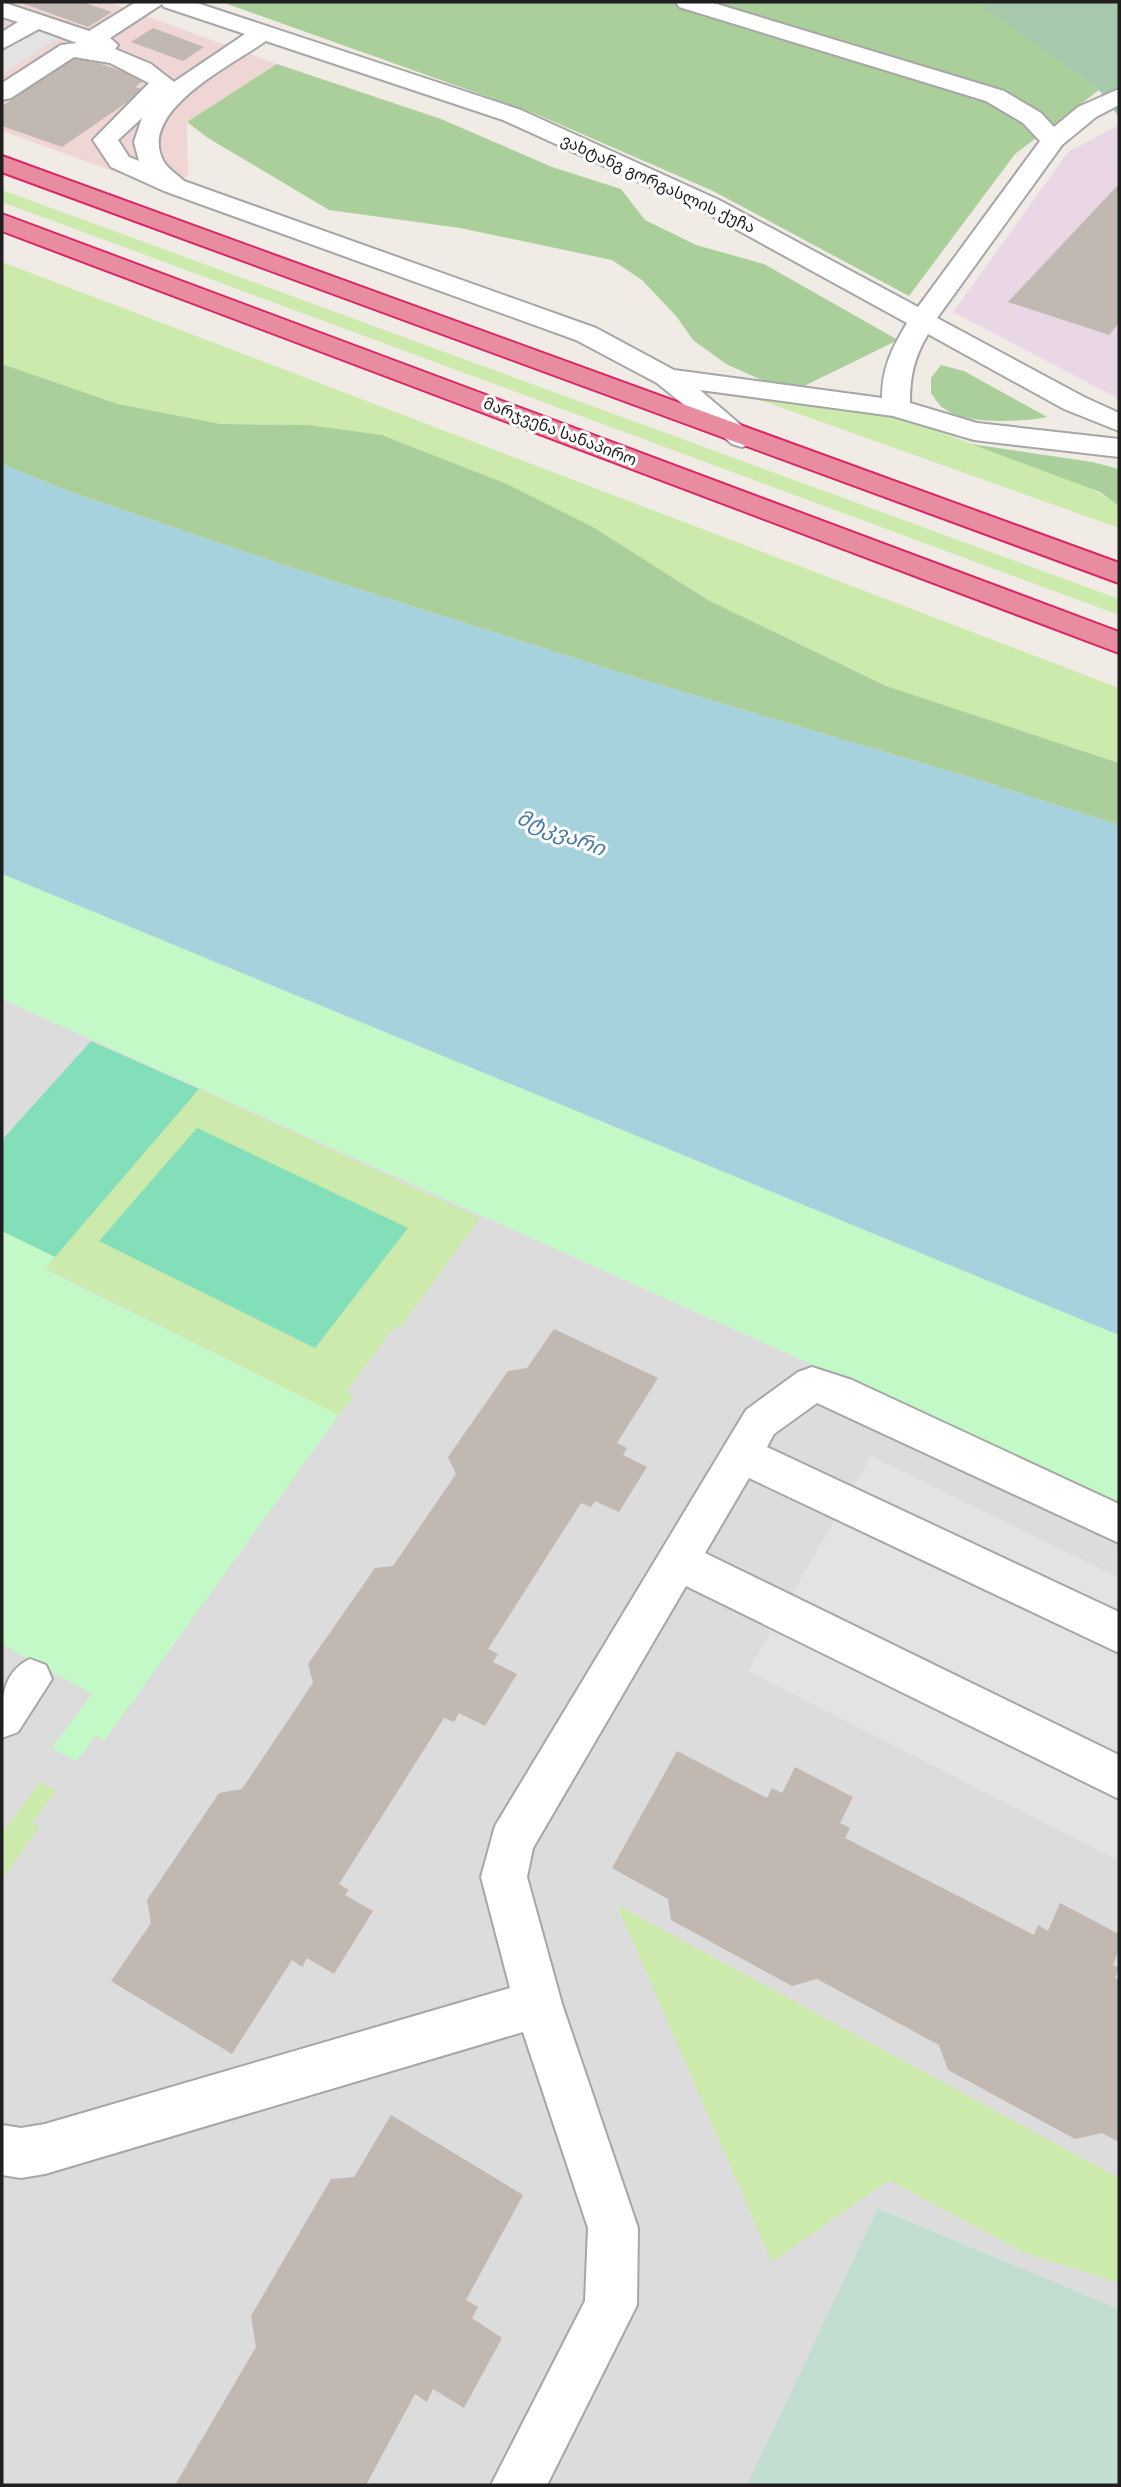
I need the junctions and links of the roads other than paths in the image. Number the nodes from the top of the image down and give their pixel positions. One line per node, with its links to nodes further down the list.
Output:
1 (152, 2): 7 (street)
2 (172, 2): 6 (street, ვახტანგ გორგასლის ქუჩა)
3 (687, 2): 13 (street)
4 (2, 9): 5 (street)
5 (36, 21): 7 (street); 8 (street)
6 (262, 33): 9 (street); 17 (street, ვახტანგ გორგასლის ქუჩა)
7 (82, 37): 9 (street); 10 (street)
8 (2, 42)
9 (197, 78): 15 (street)
10 (2, 79)
11 (2, 93): 15 (street)
12 (1119, 96): 13 (street)
13 (1053, 140): 17 (street)
14 (2, 164): 21 (highway)
15 (175, 186): 18 (street)
16 (2, 222): 24 (highway, მარჯვენა სანაპირო)
17 (923, 318): 19 (street); 20 (street, ვახტანგ გორგასლის ქუჩა)
18 (667, 377): 19 (street); 21 (street)
19 (896, 408): 22 (street)
20 (1119, 423)
21 (742, 438): 23 (highway)
22 (1119, 447)
23 (1119, 574)
24 (1119, 643)
25 (740, 1454): 26 (street); 27 (street); 28 (street)
26 (1119, 1524)
27 (678, 1561): 31 (street); 32 (street)
28 (1119, 1633)
29 (30, 1679): 30 (street)
30 (2, 1717)
31 (1119, 1778)
32 (538, 2004): 33 (street); 34 (street)
33 (2, 2150)
34 (518, 2485)

